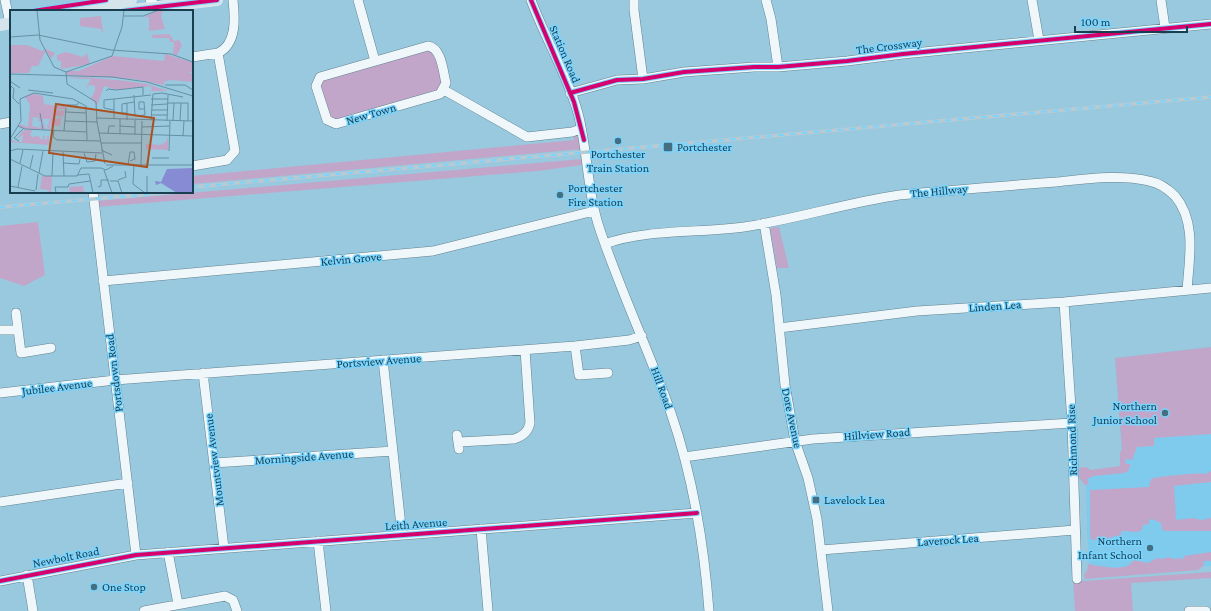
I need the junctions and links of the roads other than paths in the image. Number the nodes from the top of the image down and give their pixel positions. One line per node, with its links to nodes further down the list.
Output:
1 (5, 0): 14 (street)
2 (131, 0): 12 (main road)
3 (217, 0): 11 (main road)
4 (233, 0): 18 (street)
5 (358, 0): 20 (street)
6 (531, 0): 24 (street, Station Road)
7 (634, 0): 22 (street)
8 (766, 0): 21 (street)
9 (1032, 0): 17 (street)
10 (1161, 0): 16 (street)
11 (155, 4): 13 (main road)
12 (78, 10)
13 (128, 10)
14 (7, 24)
15 (1211, 24): 16 (street, The Crossway)
16 (1165, 28): 17 (street, The Crossway)
17 (1039, 40): 21 (street, The Crossway)
18 (218, 53): 19 (street); 28 (street)
19 (193, 57)
20 (375, 61): 23 (street, New Town); 23 (street, New Town)
21 (778, 67): 22 (street, The Crossway)
22 (643, 79): 24 (street, The Crossway)
23 (444, 90): 27 (street)
24 (570, 93): 27 (street, Station Road)
25 (10, 122): 26 (street)
26 (0, 124)
27 (581, 129): 29 (street, Station Road)
28 (193, 166)
29 (588, 173): 31 (street, Hill Road)
30 (93, 193): 34 (street, Portsdown Road)
31 (594, 211): 33 (street, Hill Road); 34 (street, Kelvin Grove)
32 (764, 223): 33 (street, The Hillway); 36 (street, The Hillway); 39 (street, Dore Avenue)
33 (605, 244): 42 (street, Hill Road)
34 (103, 281): 49 (street, Portsdown Road)
35 (1211, 288): 36 (street, Linden Lea)
36 (1187, 290): 37 (street, Linden Lea)
37 (1064, 302): 39 (street, Linden Lea); 51 (street, Richmond Rise)
38 (16, 312): 41 (street)
39 (779, 328): 52 (street, Dore Avenue)
40 (0, 330): 41 (street)
41 (17, 330): 44 (street)
42 (642, 336): 43 (street, Portsview Avenue); 55 (street, Hill Road)
43 (575, 346): 45 (street, Portsview Avenue); 48 (street)
44 (51, 348)
45 (525, 350): 46 (street, Portsview Avenue); 53 (street)
46 (383, 360): 47 (street, Portsview Avenue); 54 (street)
47 (203, 373): 49 (street, Portsview Avenue); 56 (street, Mountview Avenue)
48 (608, 373)
49 (115, 380): 50 (street, Jubilee Avenue); 57 (street, Portsdown Road)
50 (0, 393)
51 (1072, 423): 52 (street, Hillview Road); 61 (street, Richmond Rise)
52 (795, 441): 55 (street, Hillview Road); 65 (street, Dore Avenue)
53 (458, 442)
54 (393, 451): 56 (street, Morningside Avenue); 62 (street)
55 (684, 457): 59 (street, Hill Road)
56 (214, 463): 64 (street, Mountview Avenue)
57 (128, 483): 58 (street); 67 (street, Portsdown Road)
58 (0, 502)
59 (697, 513): 60 (street, Leith Avenue); 77 (street, Hill Road)
60 (481, 529): 62 (street, Leith Avenue); 76 (street)
61 (1075, 530): 65 (street, Laverock Lea); 69 (street, Richmond Rise)
62 (402, 535): 63 (street, Leith Avenue)
63 (318, 541): 64 (street, Leith Avenue); 75 (street)
64 (224, 548): 66 (street, Leith Avenue)
65 (821, 550): 78 (street, Dore Avenue)
66 (168, 552): 67 (street, Leith Avenue); 71 (street)
67 (136, 555): 68 (street, Newbolt Road)
68 (27, 575): 70 (street, Newbolt Road); 72 (street)
69 (1077, 579)
70 (0, 580)
71 (178, 604): 73 (street); 74 (street)
72 (33, 611)
73 (144, 611)
74 (237, 611)
75 (326, 611)
76 (488, 611)
77 (709, 611)
78 (828, 611)
79 (1189, 611): 80 (street)
80 (1206, 611)

